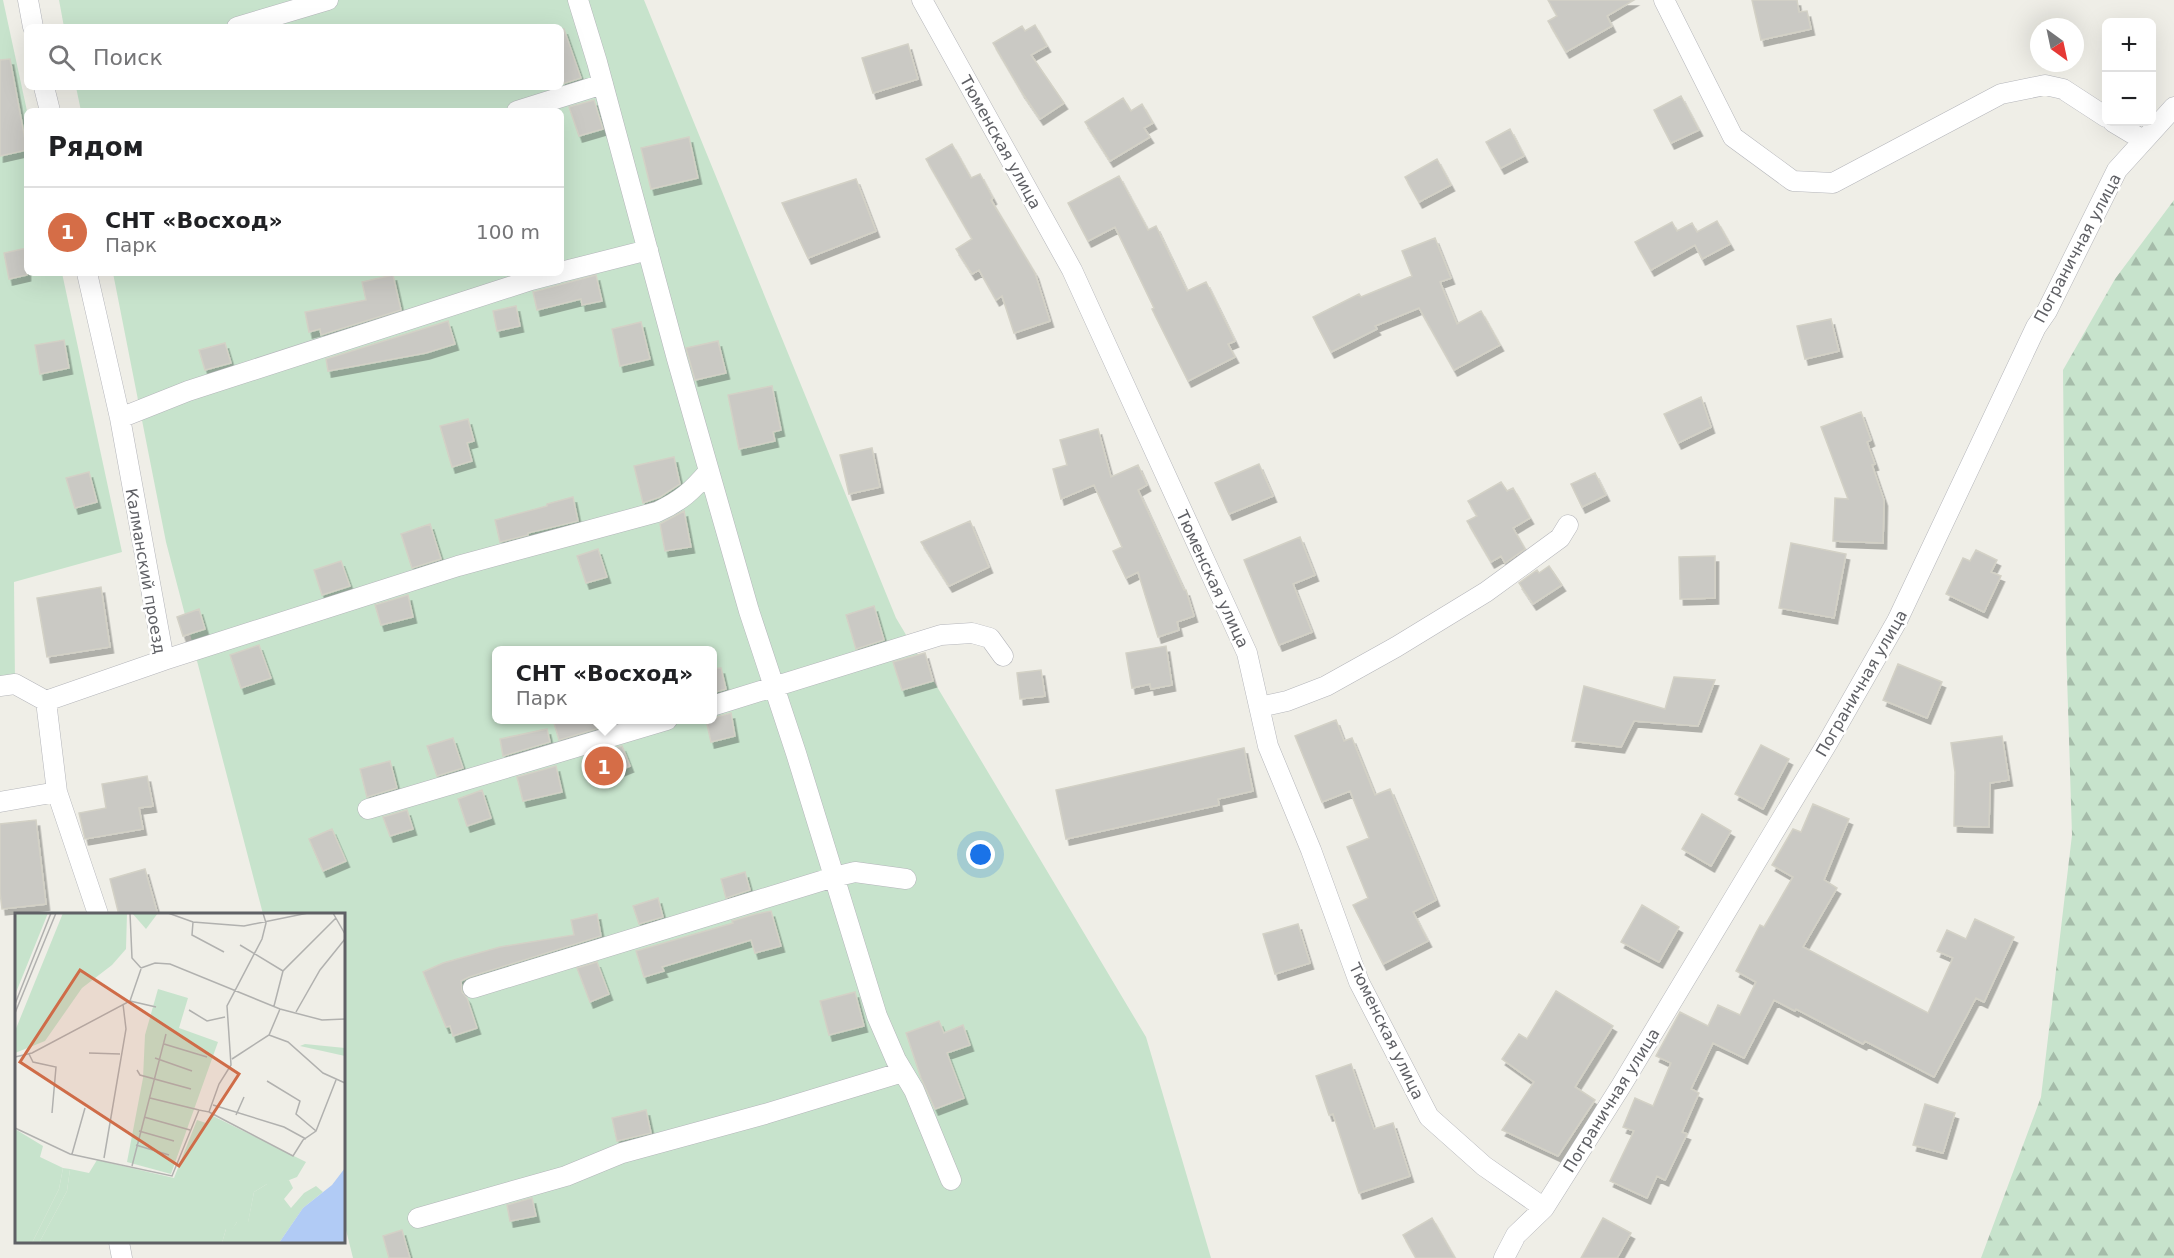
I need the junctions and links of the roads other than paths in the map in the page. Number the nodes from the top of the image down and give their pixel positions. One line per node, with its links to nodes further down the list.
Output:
1 (28, 0): 6 (street)
2 (328, 0): 7 (street)
3 (578, 0): 8 (street)
4 (922, 0): 29 (street, Тюменская улица)
5 (1664, 0): 13 (street)
6 (32, 24)
7 (247, 24)
8 (603, 84): 12 (street); 16 (street)
9 (45, 90): 11 (street)
10 (2174, 107): 15 (street, Пограничная улица)
11 (49, 108)
12 (527, 108)
13 (2102, 114)
14 (2120, 126): 15 (street)
15 (2143, 140): 40 (street, Пограничная улица)
16 (648, 250): 17 (street); 21 (street)
17 (564, 272)
18 (88, 276): 20 (street, Калманский проезд)
19 (548, 276): 20 (street)
20 (120, 418): 24 (street, Калманский проезд)
21 (709, 471): 24 (street); 26 (street)
22 (1568, 525): 29 (street)
23 (1003, 656): 26 (street)
24 (164, 660): 27 (street, Калманский проезд)
25 (0, 686): 27 (street)
26 (775, 687): 28 (street); 34 (street)
27 (46, 701): 31 (street)
28 (717, 704)
29 (1260, 707): 40 (street, Тюменская улица)
30 (654, 724): 33 (street)
31 (57, 792): 32 (street); 36 (street)
32 (0, 802)
33 (368, 809)
34 (834, 877): 35 (street); 37 (street); 38 (street)
35 (906, 879)
36 (97, 913)
37 (473, 988)
38 (903, 1072): 39 (street); 41 (street)
39 (951, 1180)
40 (1544, 1208): 44 (street)
41 (418, 1218)
42 (119, 1243): 43 (street)
43 (122, 1258)
44 (1504, 1258)

